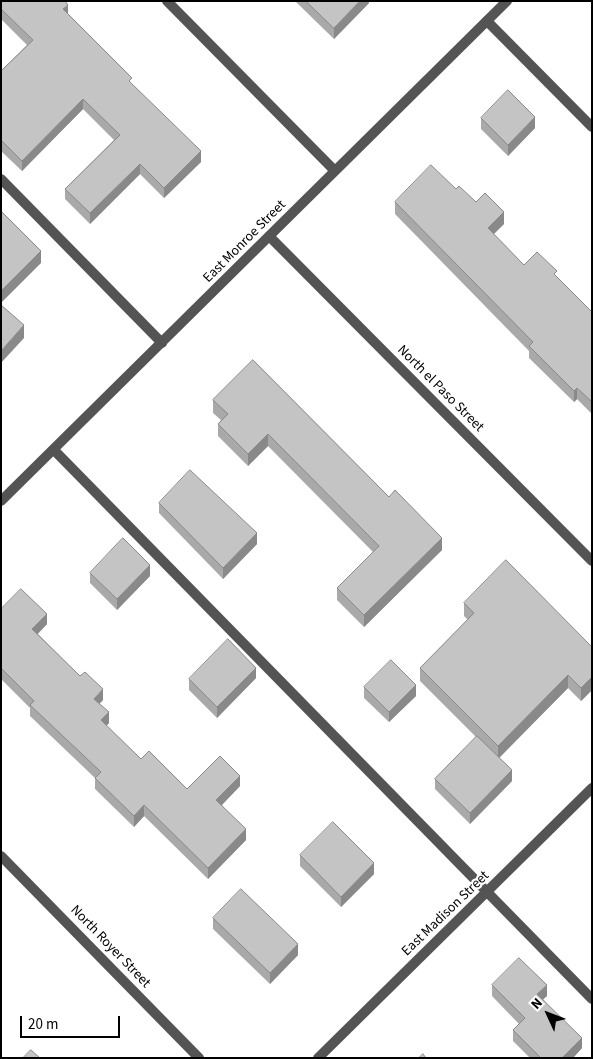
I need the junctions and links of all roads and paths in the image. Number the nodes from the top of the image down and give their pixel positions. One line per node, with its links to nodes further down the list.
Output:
1 (167, 1): 5 (street)
2 (503, 3): 3 (street, East Monroe Street)
3 (487, 21): 4 (street); 5 (street, East Monroe Street)
4 (592, 127)
5 (335, 171): 7 (street, East Monroe Street)
6 (1, 179): 8 (street)
7 (269, 236): 8 (street, East Monroe Street); 11 (street, North el Paso Street)
8 (162, 343): 9 (street, East Monroe Street)
9 (54, 450): 10 (street, East Monroe Street); 14 (street)
10 (1, 501)
11 (592, 561)
12 (592, 788): 14 (street, East Madison Street)
13 (1, 856): 16 (street, North Royer Street)
14 (488, 894): 15 (street); 17 (street, East Madison Street)
15 (592, 999)
16 (199, 1058)
17 (318, 1058)

